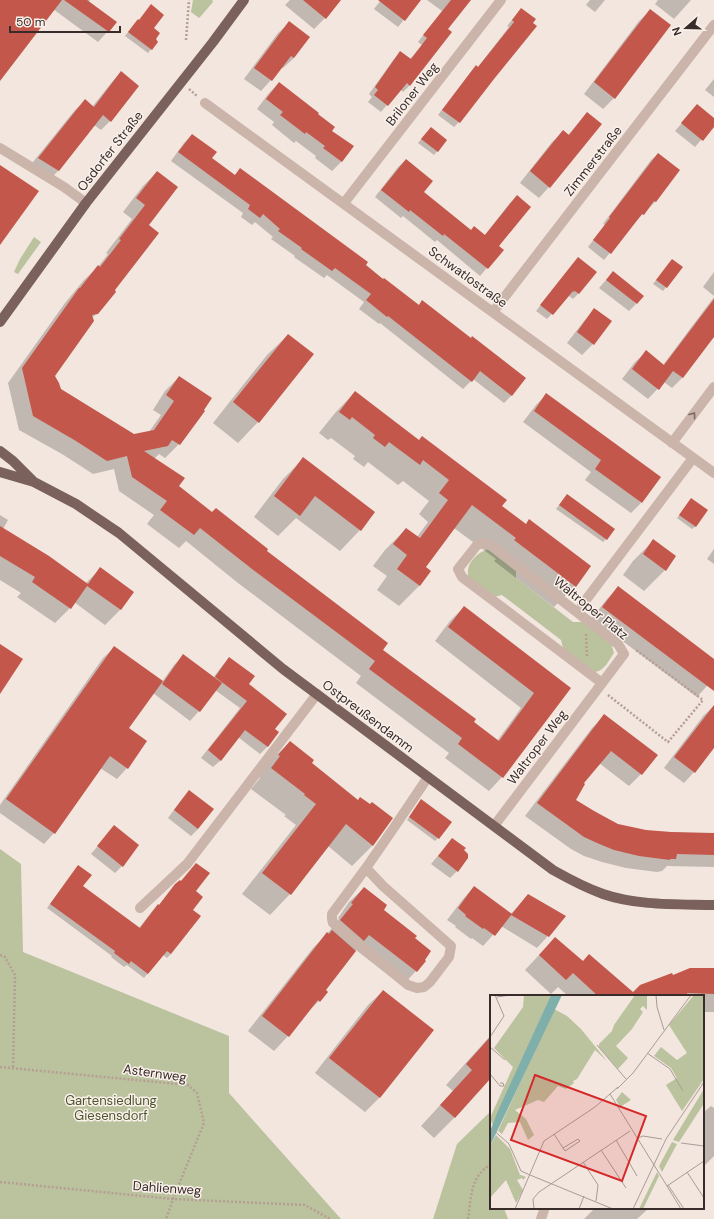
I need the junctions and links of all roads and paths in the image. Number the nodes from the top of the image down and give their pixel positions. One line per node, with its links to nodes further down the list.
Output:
1 (189, 0): 5 (path)
2 (244, 0): 8 (main road, Osdorfer Straße)
3 (501, 0): 9 (street, Briloner Weg)
4 (714, 25): 10 (street, Zimmerstraße)
5 (186, 40)
6 (205, 103): 9 (street, Schwatlostraße)
7 (0, 148): 8 (street)
8 (86, 203): 11 (main road, Osdorfer Straße)
9 (344, 203): 10 (street, Schwatlostraße)
10 (493, 312): 13 (street, Schwatlostraße)
11 (0, 322)
12 (714, 387): 13 (street, one-way to 12)
13 (672, 443): 15 (street, Schwatlostraße)
14 (0, 451): 18 (main road, Ostpreußendamm)
15 (693, 458): 17 (street, Schwatlostraße); 19 (street)
16 (0, 472): 18 (main road, Ostpreußendamm)
17 (714, 473)
18 (34, 482): 24 (main road, Ostpreußendamm)
19 (582, 605)
20 (588, 620): 22 (path); 22 (street, Waltroper Platz); 23 (street, Waltroper Platz)
21 (633, 648): 23 (path)
22 (585, 671): 23 (street, Waltroper Platz)
23 (603, 688): 26 (street, Waltroper Weg)
24 (317, 694): 25 (main road, Ostpreußendamm); 29 (street)
25 (428, 777): 26 (main road, Ostpreußendamm); 27 (street)
26 (494, 826): 28 (main road, Ostpreußendamm)
27 (366, 868): 27 (street)
28 (714, 905)
29 (140, 908)
30 (0, 955): 32 (path)
31 (0, 1067): 32 (path, Asternweg)
32 (13, 1068): 35 (path, Asternweg)
33 (490, 1164): 38 (path)
34 (0, 1182): 35 (path, Dahlienweg)
35 (173, 1199): 36 (path, Asternweg); 37 (path, Dahlienweg)
36 (166, 1219)
37 (330, 1219)
38 (468, 1219)

